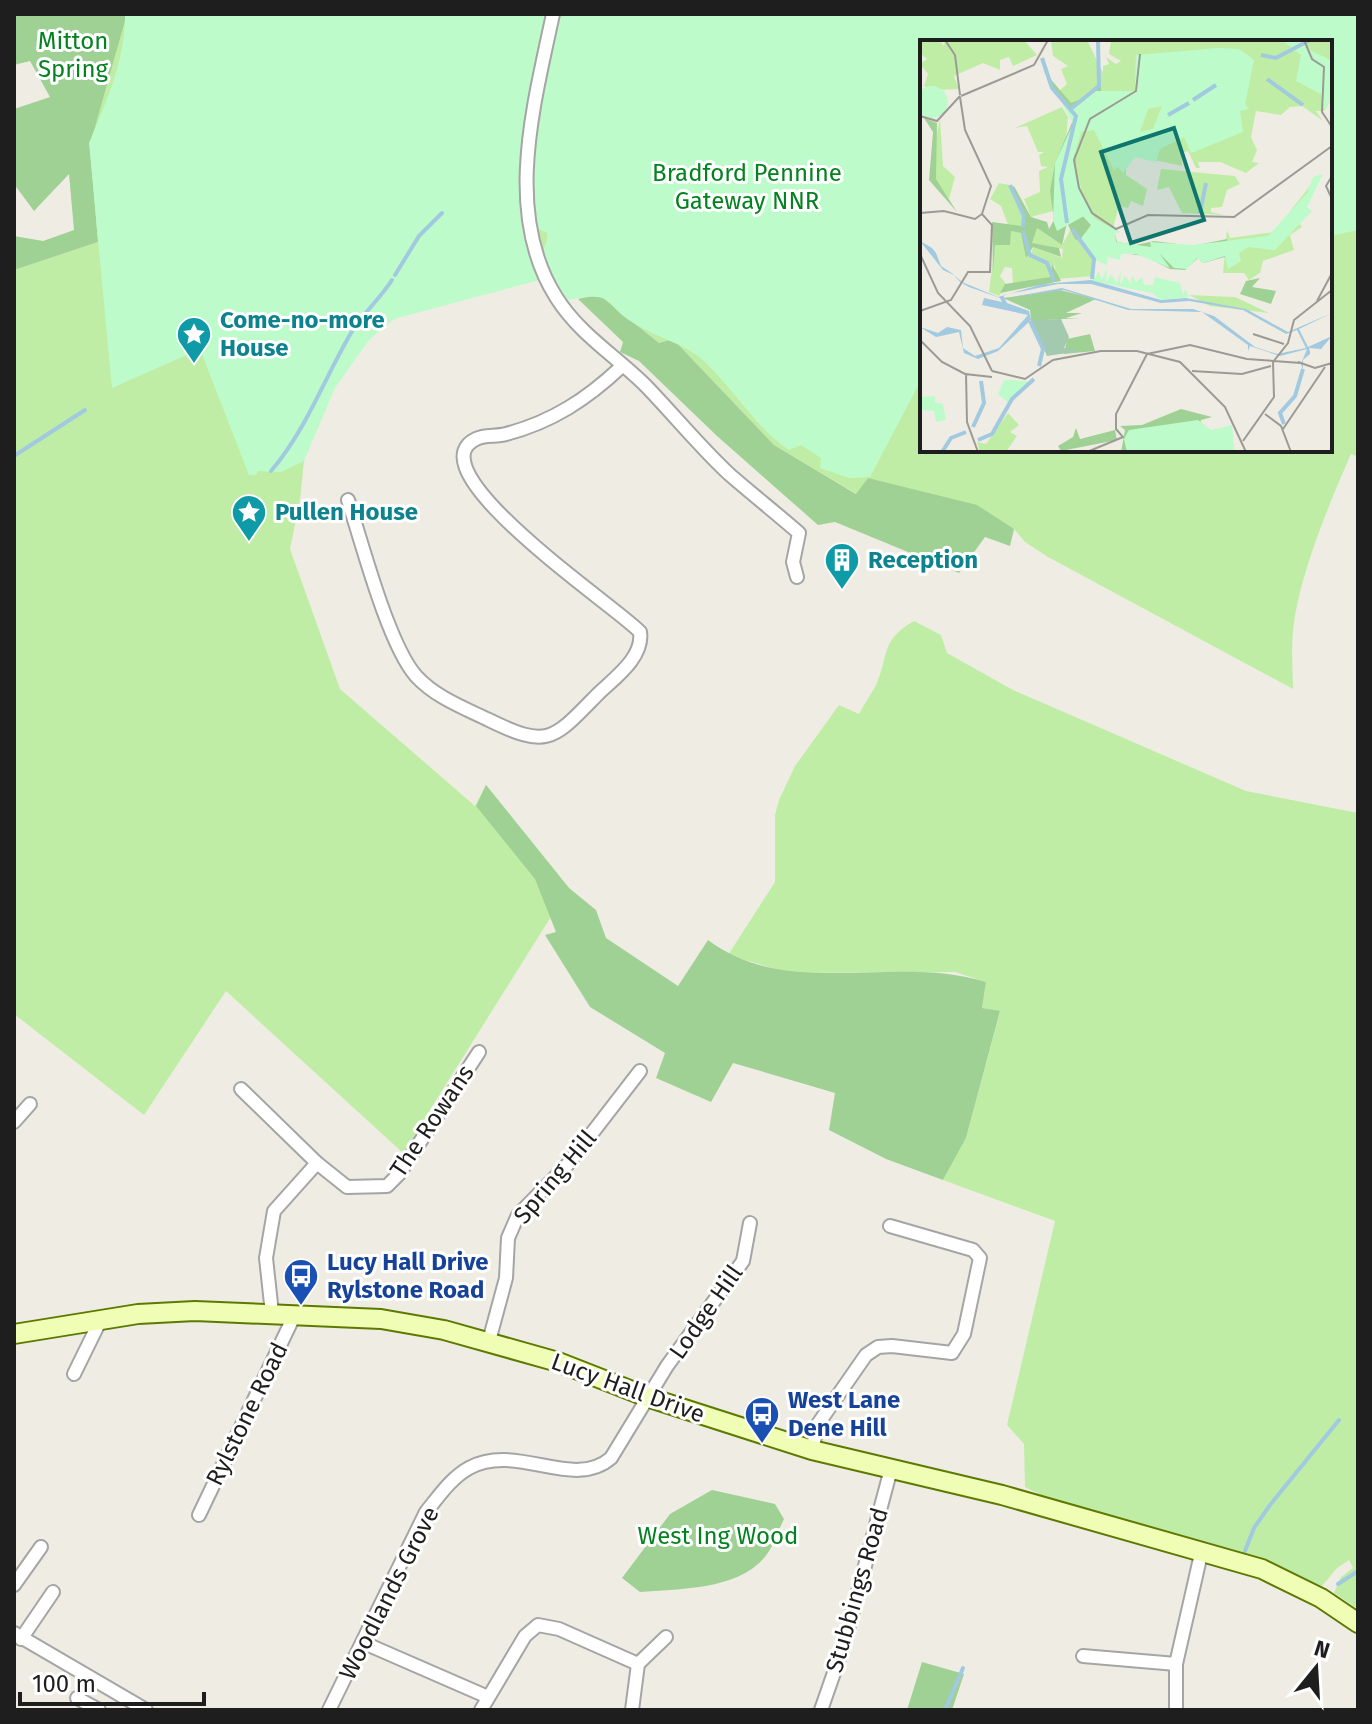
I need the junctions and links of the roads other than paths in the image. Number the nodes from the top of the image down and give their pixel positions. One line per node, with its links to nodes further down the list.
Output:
1 (553, 14): 2 (street)
2 (621, 367): 3 (street); 4 (street)
3 (348, 500)
4 (797, 577)
5 (479, 1052): 10 (street, The Rowans)
6 (640, 1071): 17 (street, Spring Hill)
7 (241, 1089): 10 (street)
8 (30, 1104): 9 (street)
9 (14, 1122)
10 (317, 1163): 13 (street)
11 (750, 1223): 19 (street, Lodge Hill)
12 (890, 1226): 20 (street)
13 (272, 1313): 14 (street, Lucy Hall Drive); 15 (street, Lucy Hall Drive)
14 (295, 1314): 17 (street, Lucy Hall Drive); 22 (street, Rylstone Road)
15 (100, 1321): 16 (street, Lucy Hall Drive); 18 (street)
16 (14, 1334)
17 (489, 1341): 19 (street, Lucy Hall Drive)
18 (74, 1374)
19 (650, 1398): 20 (street, Lucy Hall Drive); 30 (street, Woodlands Grove)
20 (812, 1450): 21 (street, Lucy Hall Drive)
21 (891, 1469): 24 (street, Lucy Hall Drive); 41 (street, Stubbings Road)
22 (199, 1515)
23 (41, 1547): 25 (street)
24 (1201, 1554): 27 (street, Lucy Hall Drive); 33 (street)
25 (14, 1585)
26 (53, 1592): 28 (street)
27 (1358, 1623)
28 (18, 1636): 37 (street)
29 (666, 1637): 32 (street)
30 (364, 1643): 34 (street); 38 (street, Woodlands Grove)
31 (1083, 1656): 33 (street)
32 (638, 1664): 34 (street); 40 (street)
33 (1176, 1664): 42 (street)
34 (488, 1697): 39 (street)
35 (77, 1698): 36 (street)
36 (99, 1710)
37 (146, 1710)
38 (329, 1710)
39 (481, 1710)
40 (632, 1710)
41 (821, 1710)
42 (1176, 1710)

